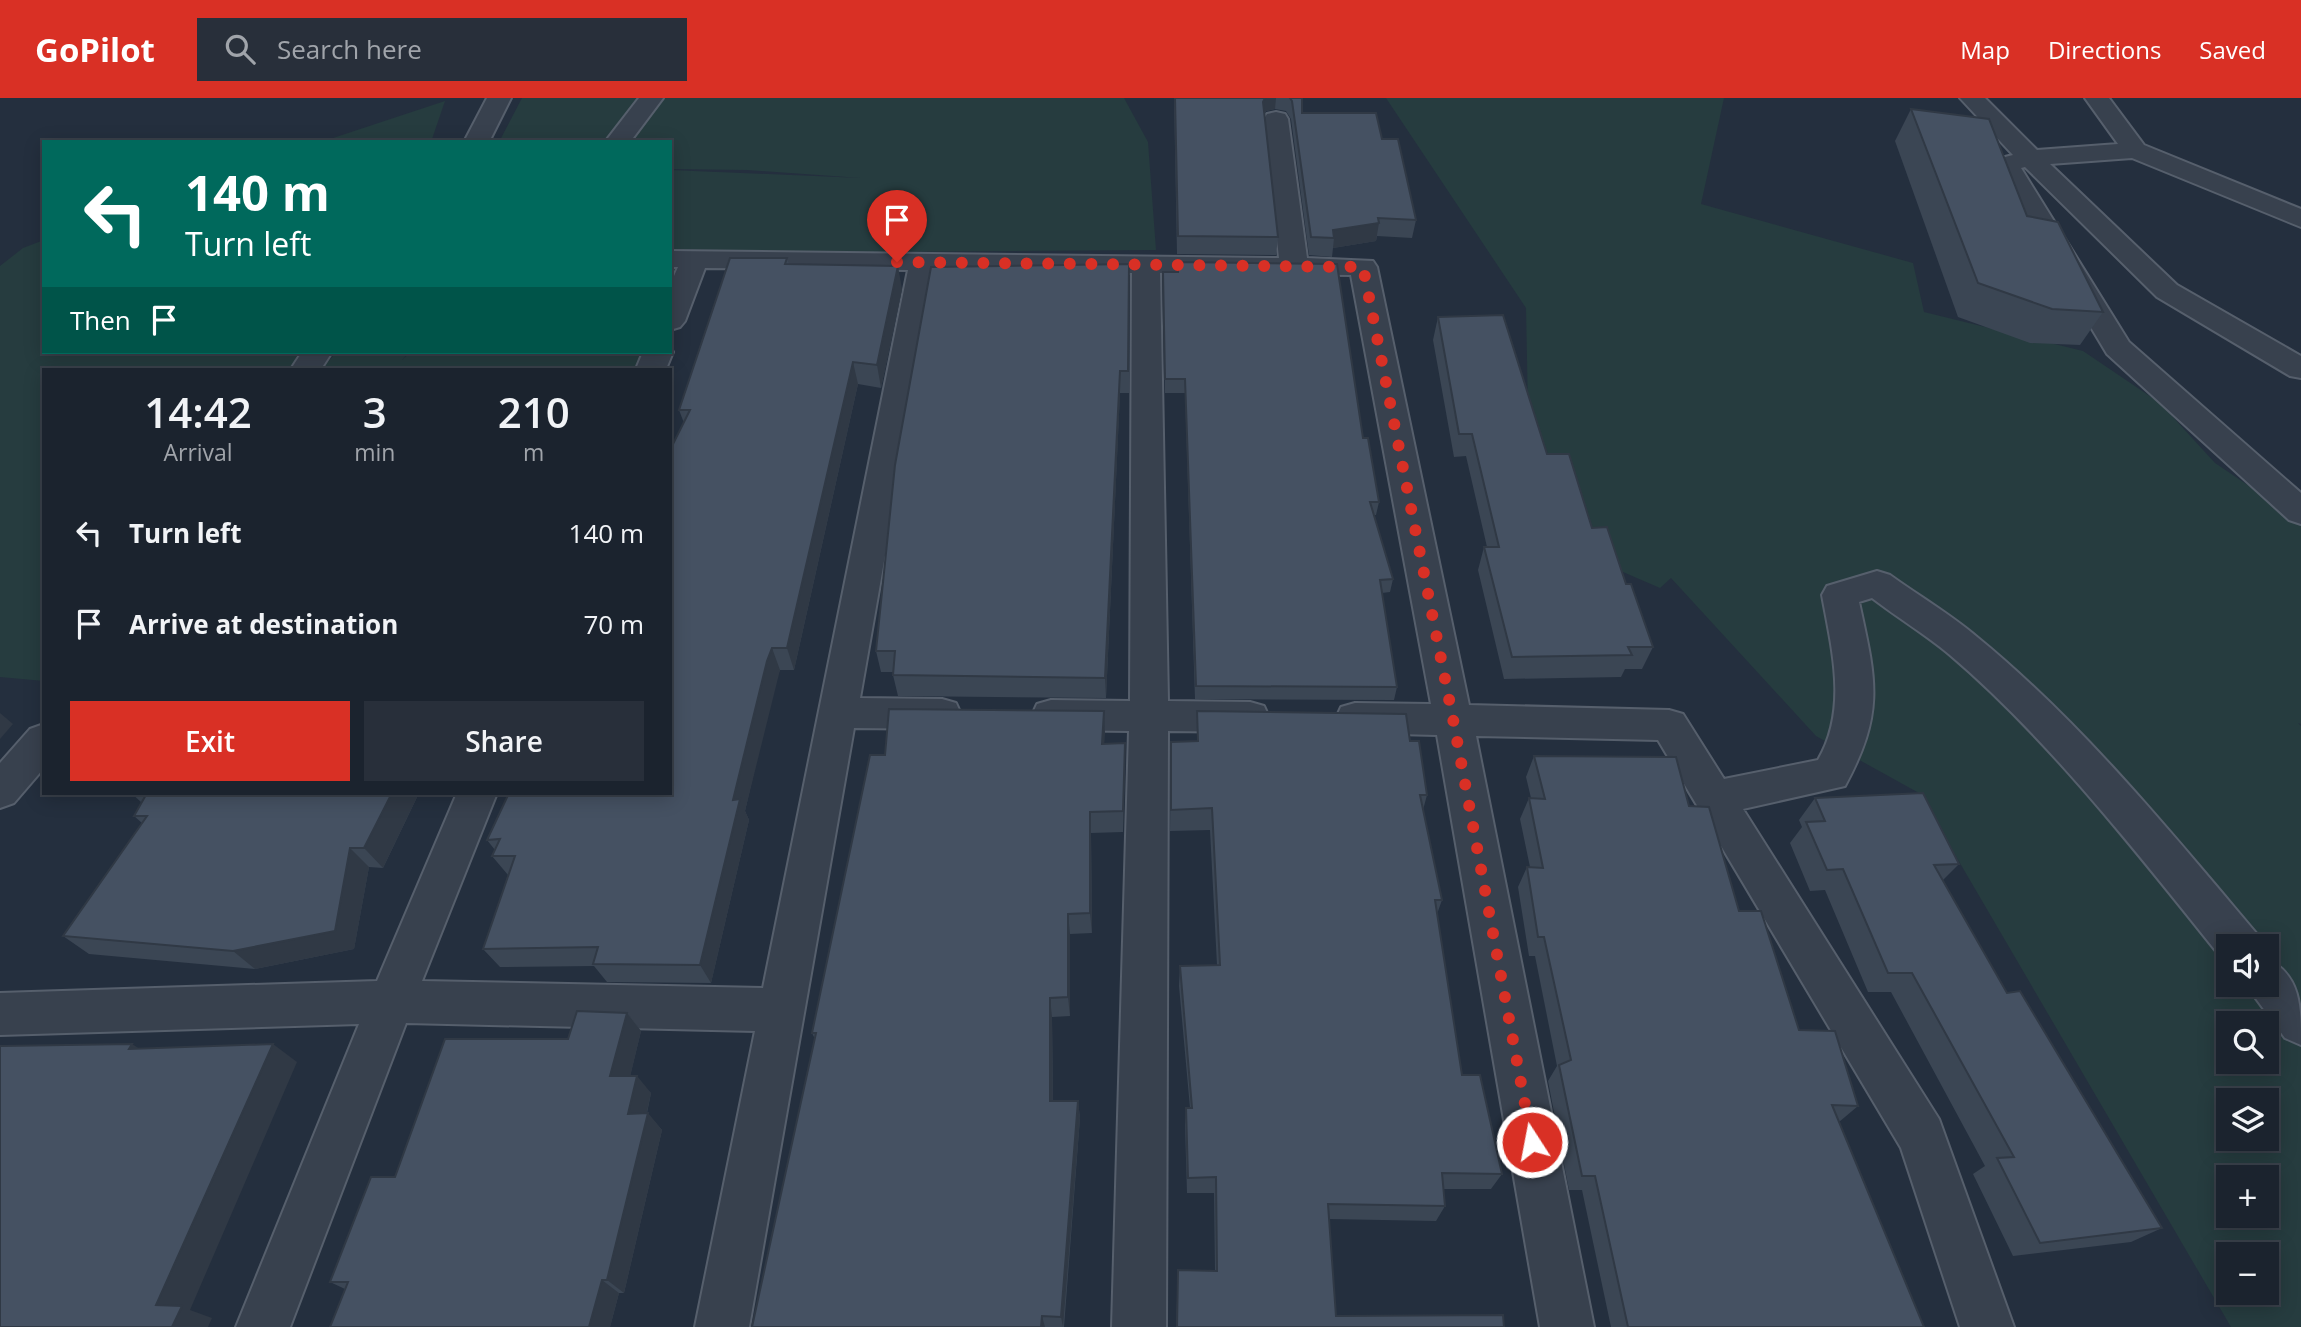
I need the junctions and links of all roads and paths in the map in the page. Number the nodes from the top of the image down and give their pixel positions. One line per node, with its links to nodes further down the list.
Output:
1 (499, 98): 6 (street)
2 (651, 98): 7 (street)
3 (1972, 98): 9 (street)
4 (2097, 98): 8 (street)
5 (1276, 119): 14 (street)
6 (477, 140)
7 (619, 140)
8 (2135, 150): 9 (street); 10 (street)
9 (2031, 158): 16 (street); 17 (street)
10 (2301, 219)
11 (683, 259): 12 (street); 15 (street)
12 (923, 262): 13 (street); 18 (street)
13 (1146, 264): 14 (street); 21 (street)
14 (1294, 266): 22 (street)
15 (672, 311)
16 (2301, 369)
17 (2301, 512)
18 (839, 713): 19 (street); 30 (street)
19 (973, 715)
20 (1014, 715): 21 (street)
21 (1149, 716): 22 (street); 35 (street)
22 (1453, 719): 26 (street); 36 (street)
23 (42, 742): 24 (street)
24 (0, 791)
25 (476, 795): 29 (street)
26 (1714, 799): 27 (street); 37 (street)
27 (2229, 934)
28 (2279, 995): 32 (street)
29 (391, 1002): 30 (street); 31 (street); 33 (street)
30 (780, 1010): 34 (street)
31 (5, 1022)
32 (2301, 1023)
33 (263, 1327)
34 (722, 1327)
35 (1139, 1327)
36 (1567, 1327)
37 (1987, 1327)

